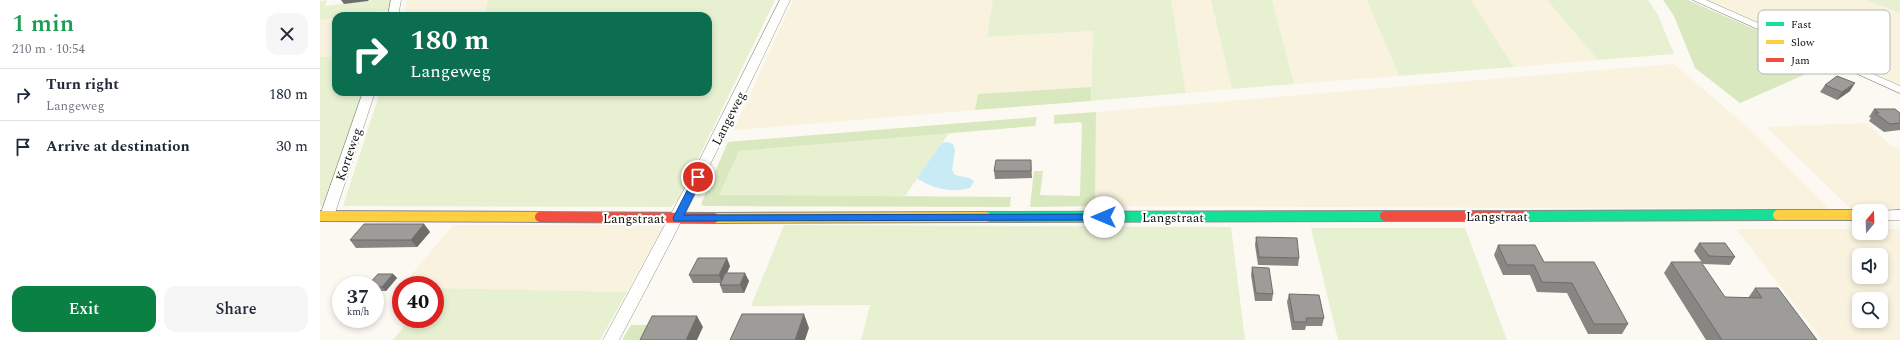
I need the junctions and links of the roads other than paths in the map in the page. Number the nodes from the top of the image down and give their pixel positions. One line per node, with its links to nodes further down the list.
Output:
1 (396, 0): 4 (street)
2 (785, 0): 13 (street, Langeweg)
3 (1698, 0): 5 (street)
4 (394, 12)
5 (1758, 27)
6 (1864, 74): 7 (street)
7 (1900, 90)
8 (368, 96): 12 (street, Korteweg)
9 (1852, 215): 13 (street, Langstraat)
10 (1888, 215): 11 (street)
11 (1900, 215)
12 (323, 216): 13 (street, Langstraat)
13 (677, 218): 14 (street, Langeweg)
14 (611, 340)

